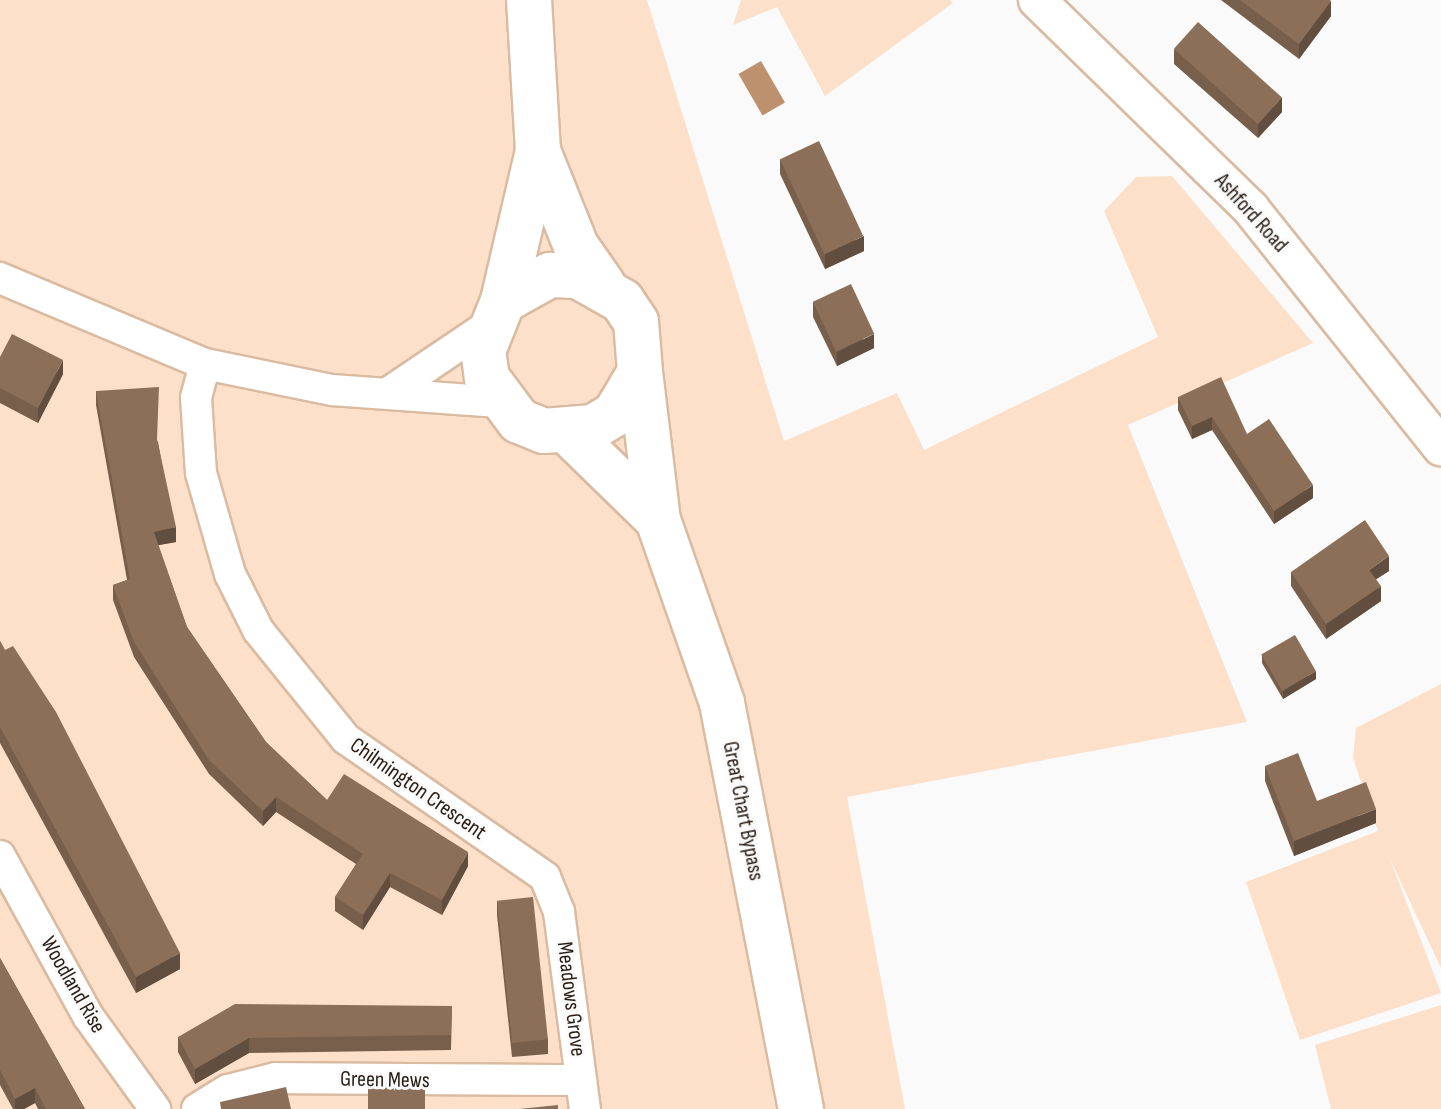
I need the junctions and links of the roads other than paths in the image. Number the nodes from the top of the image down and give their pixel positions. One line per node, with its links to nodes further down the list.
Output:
1 (529, 0): 3 (main road)
2 (1037, 0): 12 (street, Ashford Road)
3 (538, 151): 5 (main road); 6 (main road)
4 (1, 280): 7 (street)
5 (603, 285): 6 (main road); 8 (main road)
6 (496, 313): 9 (street); 10 (main road)
7 (205, 364): 9 (street); 15 (street, Chilmington Crescent)
8 (640, 372): 11 (main road); 13 (main road, Great Chart Bypass)
9 (391, 391): 10 (street)
10 (499, 402): 11 (main road)
11 (569, 433): 13 (main road, Great Chart Bypass)
12 (1441, 447)
13 (658, 520): 19 (main road, Great Chart Bypass)
14 (0, 856): 17 (street, Woodland Rise)
15 (553, 890): 16 (street, Meadows Grove)
16 (583, 1094): 18 (street, Green Mews)
17 (155, 1109)
18 (197, 1109)
19 (801, 1109)

